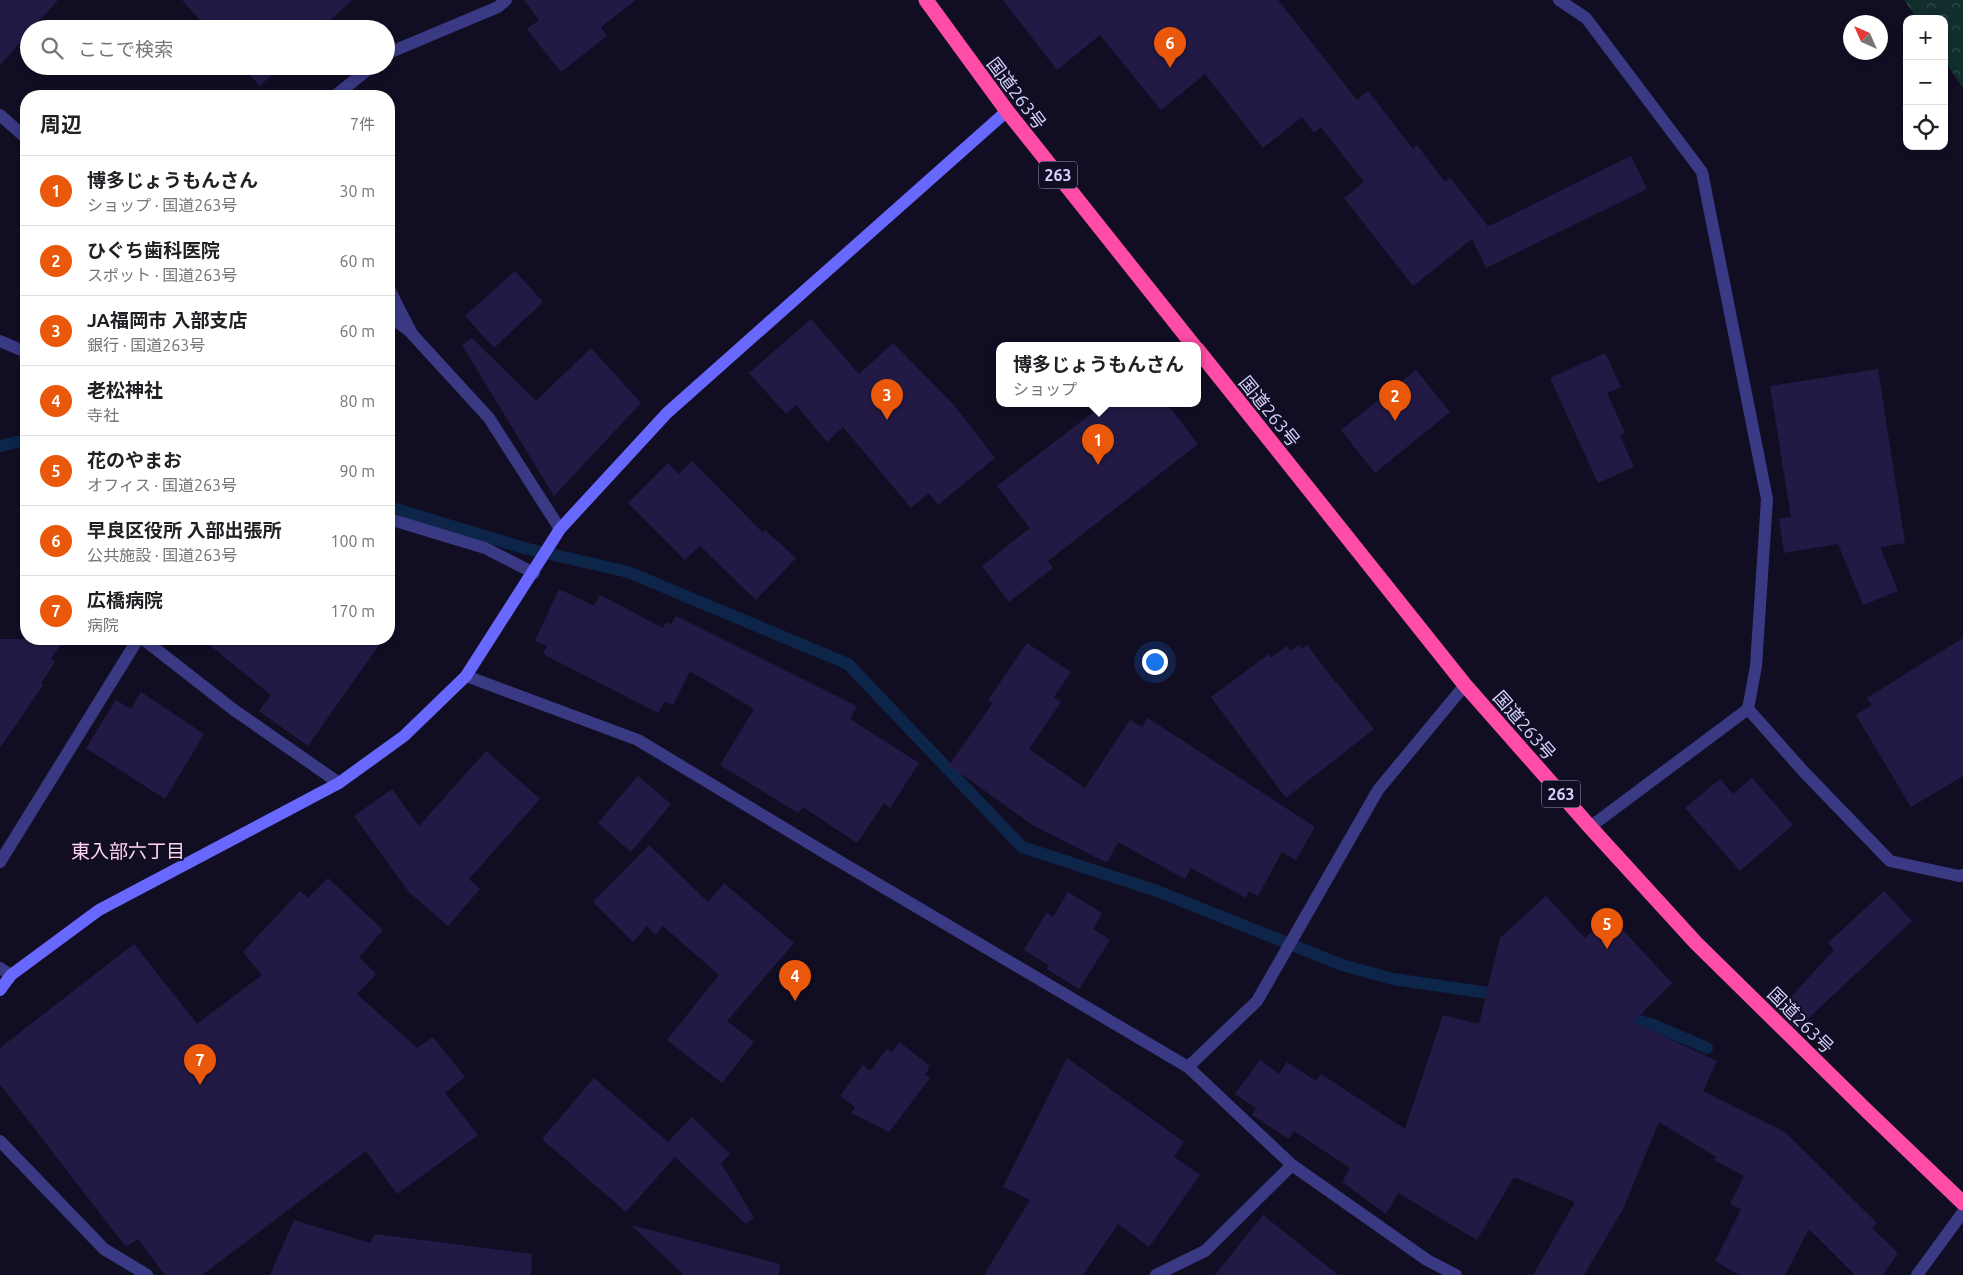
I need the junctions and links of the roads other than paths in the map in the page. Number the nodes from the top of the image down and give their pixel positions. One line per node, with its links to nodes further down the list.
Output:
1 (506, 0): 4 (street)
2 (926, 0): 7 (highway, 国道263号 / 263)
3 (1559, 0): 24 (street)
4 (395, 50)
5 (361, 75): 6 (street)
6 (342, 90)
7 (1007, 112): 14 (highway, 国道263号 / 263); 18 (street)
8 (0, 115): 9 (street)
9 (20, 133)
10 (395, 301): 12 (street)
11 (395, 321): 12 (street)
12 (412, 334): 18 (street)
13 (0, 341): 15 (street)
14 (1191, 342)
15 (20, 349)
16 (1201, 354): 23 (highway, 国道263号 / 263)
17 (395, 521): 19 (street)
18 (560, 529): 19 (street)
19 (536, 570): 22 (street)
20 (134, 645): 27 (street)
21 (151, 645): 25 (street)
22 (466, 676): 25 (street); 32 (street)
23 (1465, 685): 26 (highway, 国道263号 / 263); 32 (street)
24 (1748, 709): 26 (street); 28 (street)
25 (339, 783): 30 (street)
26 (1590, 827): 35 (highway, 国道263号 / 263)
27 (0, 862)
28 (1963, 875)
29 (0, 968): 30 (street)
30 (11, 975): 31 (street)
31 (0, 990)
32 (1188, 1067): 34 (street)
33 (0, 1141): 37 (street)
34 (1292, 1165): 38 (street); 39 (street)
35 (1963, 1203)
36 (1963, 1212): 40 (street)
37 (146, 1275)
38 (1156, 1275)
39 (1456, 1275)
40 (1917, 1275)

